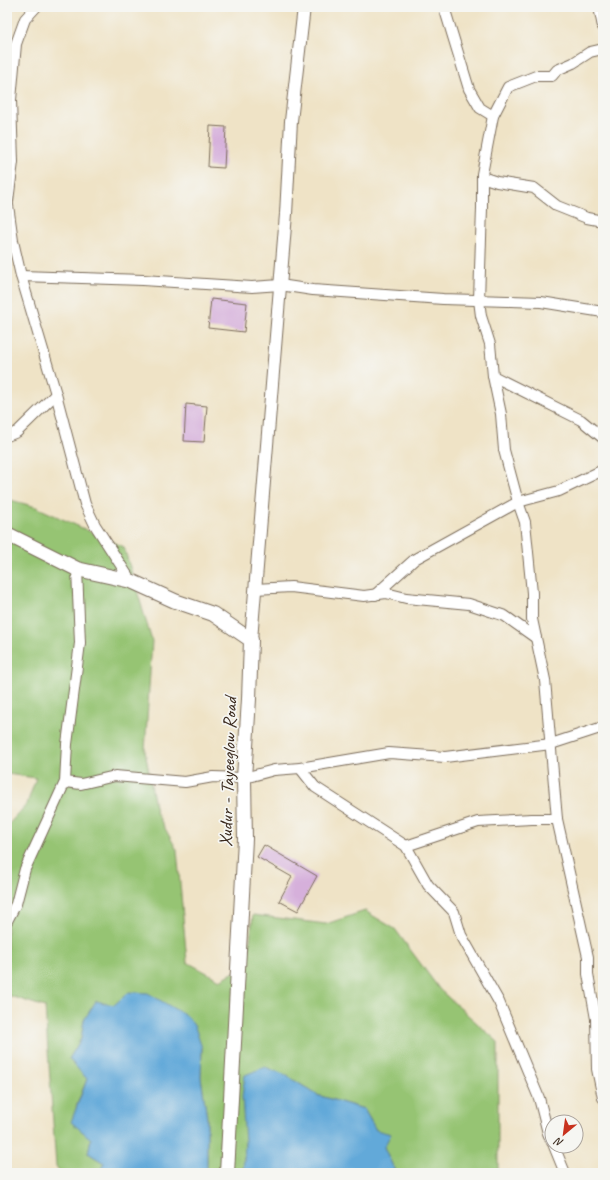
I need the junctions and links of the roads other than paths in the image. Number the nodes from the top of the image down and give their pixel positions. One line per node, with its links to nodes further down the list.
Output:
1 (36, 7): 9 (street)
2 (304, 7): 12 (street)
3 (444, 7): 7 (street)
4 (598, 7): 5 (street)
5 (603, 27)
6 (603, 49): 7 (street)
7 (493, 116): 8 (street)
8 (482, 176): 10 (street); 13 (street)
9 (8, 200): 11 (street)
10 (603, 222)
11 (21, 276): 12 (street); 16 (street)
12 (280, 285): 13 (street); 24 (street)
13 (479, 300): 14 (street); 15 (street)
14 (603, 312)
15 (493, 376): 18 (street); 20 (street)
16 (56, 394): 17 (street); 23 (street)
17 (7, 436)
18 (603, 438)
19 (603, 470): 20 (street)
20 (518, 502): 25 (street); 26 (street)
21 (7, 534): 22 (main road)
22 (77, 569): 23 (main road); 32 (street)
23 (131, 581): 27 (main road)
24 (255, 589): 25 (street); 27 (street)
25 (375, 595): 26 (street)
26 (536, 638): 29 (street)
27 (251, 640): 31 (main road, Xudur - Tayeeglow Road)
28 (603, 727): 29 (street)
29 (551, 744): 30 (street); 33 (street)
30 (300, 768): 31 (street); 34 (street)
31 (244, 778): 32 (street); 40 (main road, Xudur - Tayeeglow Road)
32 (65, 782): 35 (street)
33 (557, 819): 34 (street); 36 (street)
34 (406, 846): 38 (street)
35 (7, 921)
36 (600, 1067): 37 (street)
37 (603, 1098)
38 (544, 1117)
39 (557, 1154): 41 (street)
40 (227, 1173)
41 (565, 1173)

